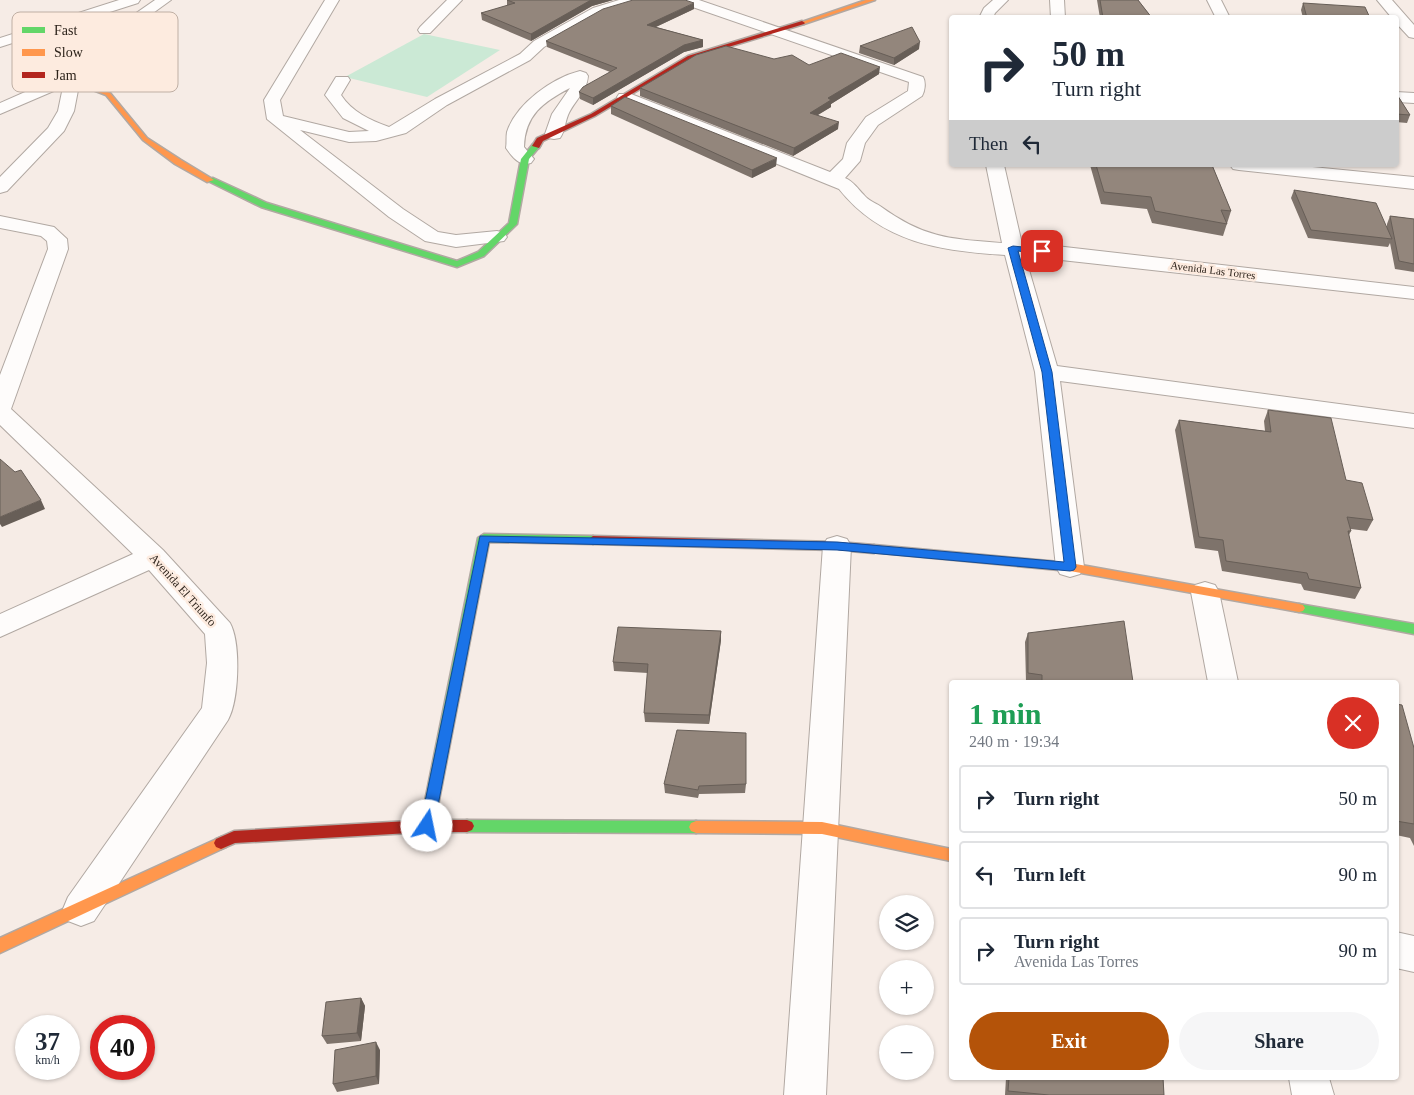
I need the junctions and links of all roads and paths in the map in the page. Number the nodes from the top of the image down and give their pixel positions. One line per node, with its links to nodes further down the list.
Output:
1 (133, 0): 12 (street)
2 (164, 0): 13 (street)
3 (332, 0): 32 (street)
4 (455, 0): 19 (street)
5 (633, 0): 33 (street)
6 (686, 0): 20 (street)
7 (872, 0): 20 (street)
8 (1001, 0): 14 (street)
9 (1057, 0): 15 (street)
10 (1214, 0): 16 (street)
11 (1384, 0): 17 (street)
12 (96, 12)
13 (149, 12)
14 (987, 15)
15 (1058, 15)
16 (1222, 15)
17 (1397, 15)
18 (1399, 17): 21 (street)
19 (425, 30)
20 (776, 32): 28 (street); 38 (street)
21 (1414, 34)
22 (12, 39): 23 (street)
23 (0, 43)
24 (342, 80): 33 (street)
25 (39, 92): 31 (street)
26 (61, 92): 40 (street)
27 (103, 92): 42 (street)
28 (625, 97): 34 (street); 38 (street, Avenida Las Torres)
29 (1399, 97): 30 (street)
30 (1414, 98)
31 (0, 109)
32 (275, 119): 33 (street); 42 (street)
33 (388, 133)
34 (554, 134): 35 (street); 35 (street)
35 (525, 159): 42 (street)
36 (995, 167): 43 (street)
37 (1258, 167): 39 (street)
38 (833, 178): 43 (street, Avenida Las Torres)
39 (1414, 183)
40 (0, 188)
41 (0, 222): 46 (street)
42 (497, 237)
43 (1013, 248): 44 (street, Avenida Las Torres); 45 (street)
44 (1414, 293)
45 (1047, 372): 48 (street); 51 (street)
46 (0, 407)
47 (0, 412): 50 (street, Avenida El Triunfo)
48 (1414, 421)
49 (837, 546): 51 (street); 56 (street); 57 (street)
50 (153, 557): 53 (street); 59 (street, Avenida El Triunfo)
51 (1070, 567): 52 (street)
52 (1205, 592): 54 (street); 55 (street)
53 (0, 626)
54 (1414, 629)
55 (1223, 680)
56 (427, 826): 57 (street); 59 (street)
57 (822, 828): 58 (street); 64 (street)
58 (949, 854)
59 (81, 909): 60 (street)
60 (0, 946)
61 (1399, 951): 62 (street)
62 (1414, 954)
63 (1309, 1080): 65 (street)
64 (805, 1095)
65 (1313, 1095)

